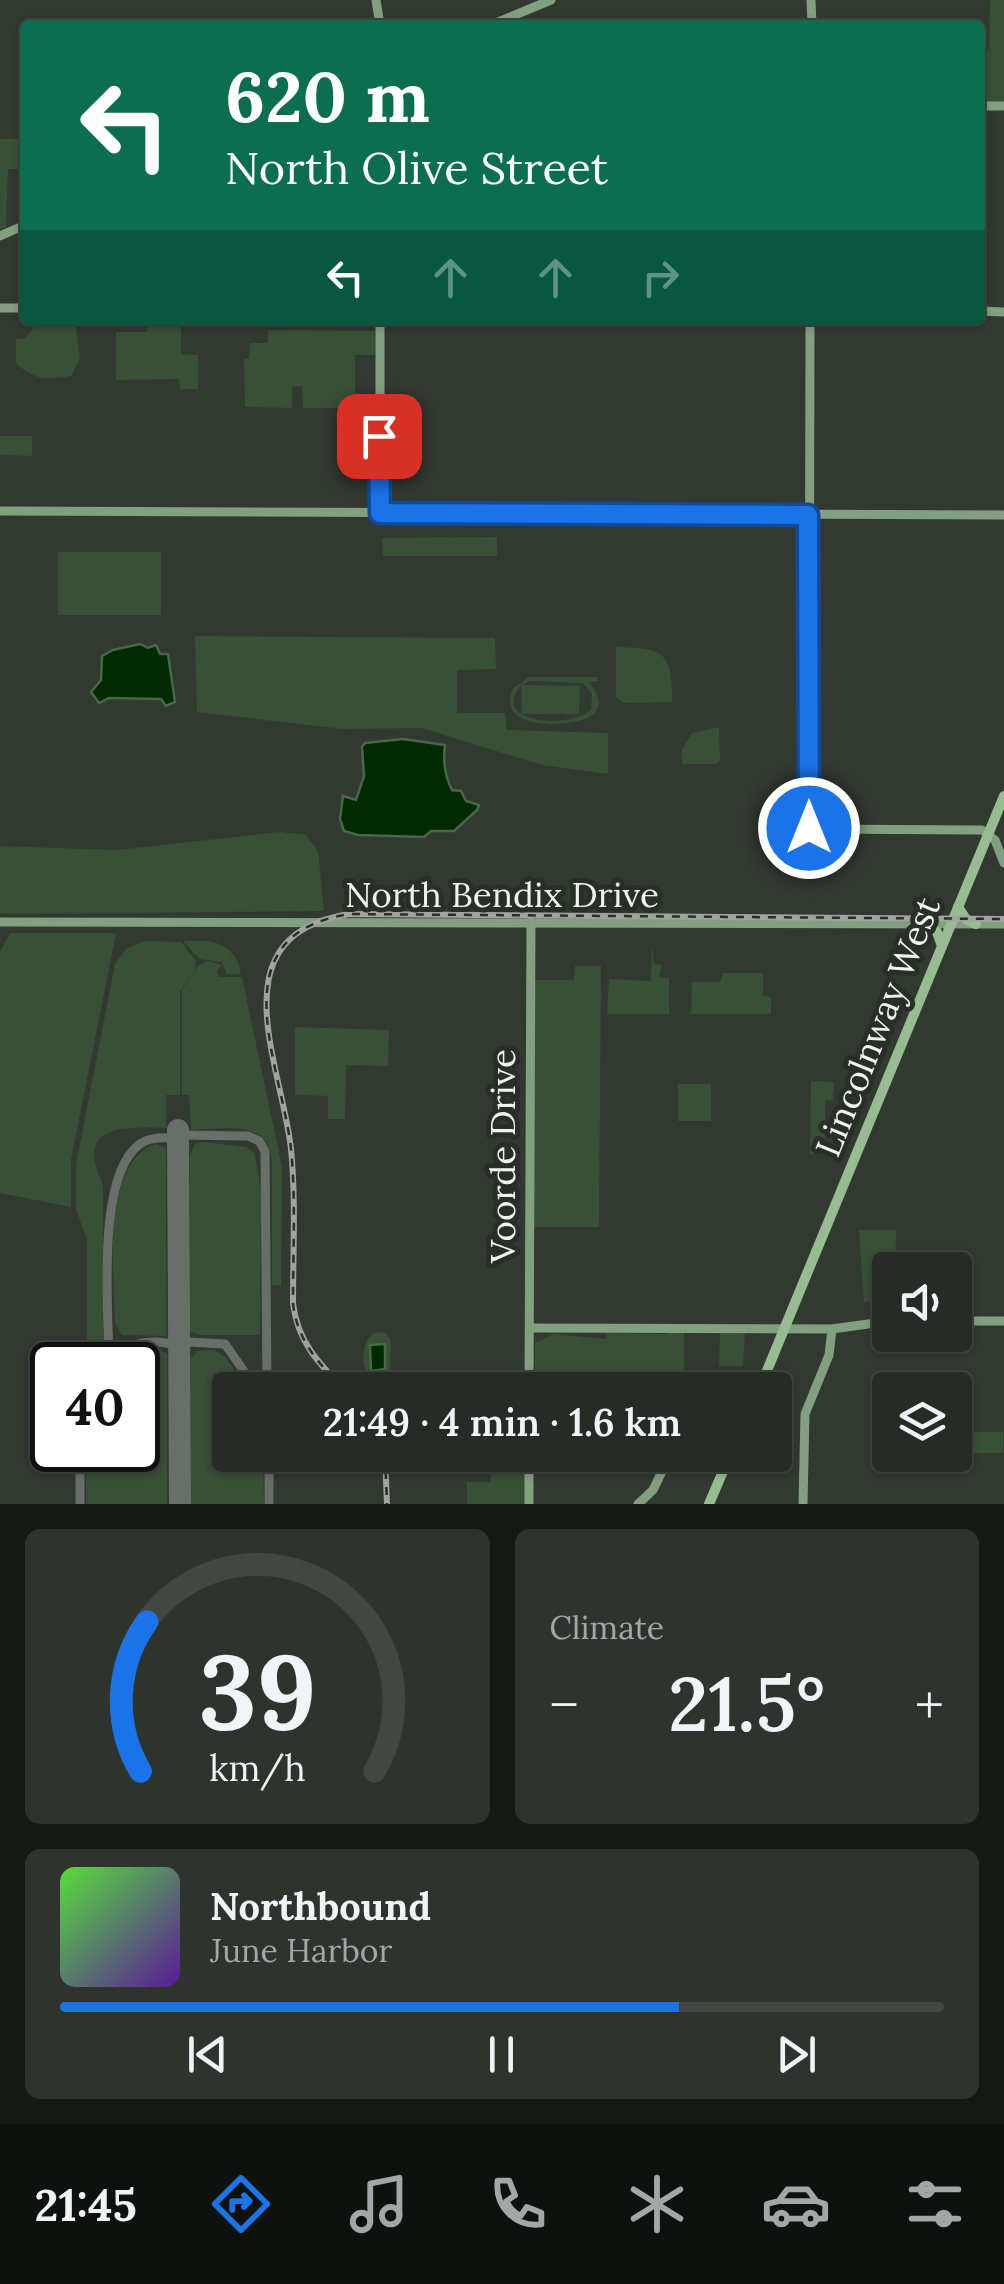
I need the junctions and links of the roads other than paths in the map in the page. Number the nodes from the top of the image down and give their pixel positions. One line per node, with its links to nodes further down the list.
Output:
1 (551, 0): 2 (street)
2 (503, 20)
3 (380, 325): 6 (street)
4 (810, 325): 7 (street)
5 (0, 511): 6 (street)
6 (380, 513): 7 (street)
7 (808, 515): 8 (street); 10 (street)
8 (1004, 515)
9 (1004, 796): 10 (main road, Lincolnway West)
10 (988, 832): 11 (street); 12 (main road, Lincolnway West)
11 (1004, 864)
12 (958, 907): 16 (main road, Lincolnway West); 17 (main road)
13 (0, 922): 14 (street, North Bendix Drive)
14 (531, 922): 15 (street, North Bendix Drive); 23 (street, Voorde Drive)
15 (926, 924): 16 (street, North Bendix Drive); 19 (main road)
16 (951, 924): 17 (street, North Bendix Drive); 19 (main road, Lincolnway West)
17 (976, 924): 18 (street, North Bendix Drive)
18 (1004, 924)
19 (942, 946): 24 (main road, Lincolnway West)
20 (972, 1321): 21 (street)
21 (1004, 1321)
22 (872, 1323): 25 (street)
23 (530, 1328): 24 (street); 26 (street, Voorde Drive)
24 (782, 1329): 25 (street); 27 (main road, Lincolnway West)
25 (832, 1330): 34 (street)
26 (529, 1372)
27 (764, 1372)
28 (529, 1472): 31 (street)
29 (662, 1472): 32 (street)
30 (723, 1472): 33 (main road)
31 (529, 1504)
32 (638, 1504)
33 (709, 1504)
34 (804, 1504)

